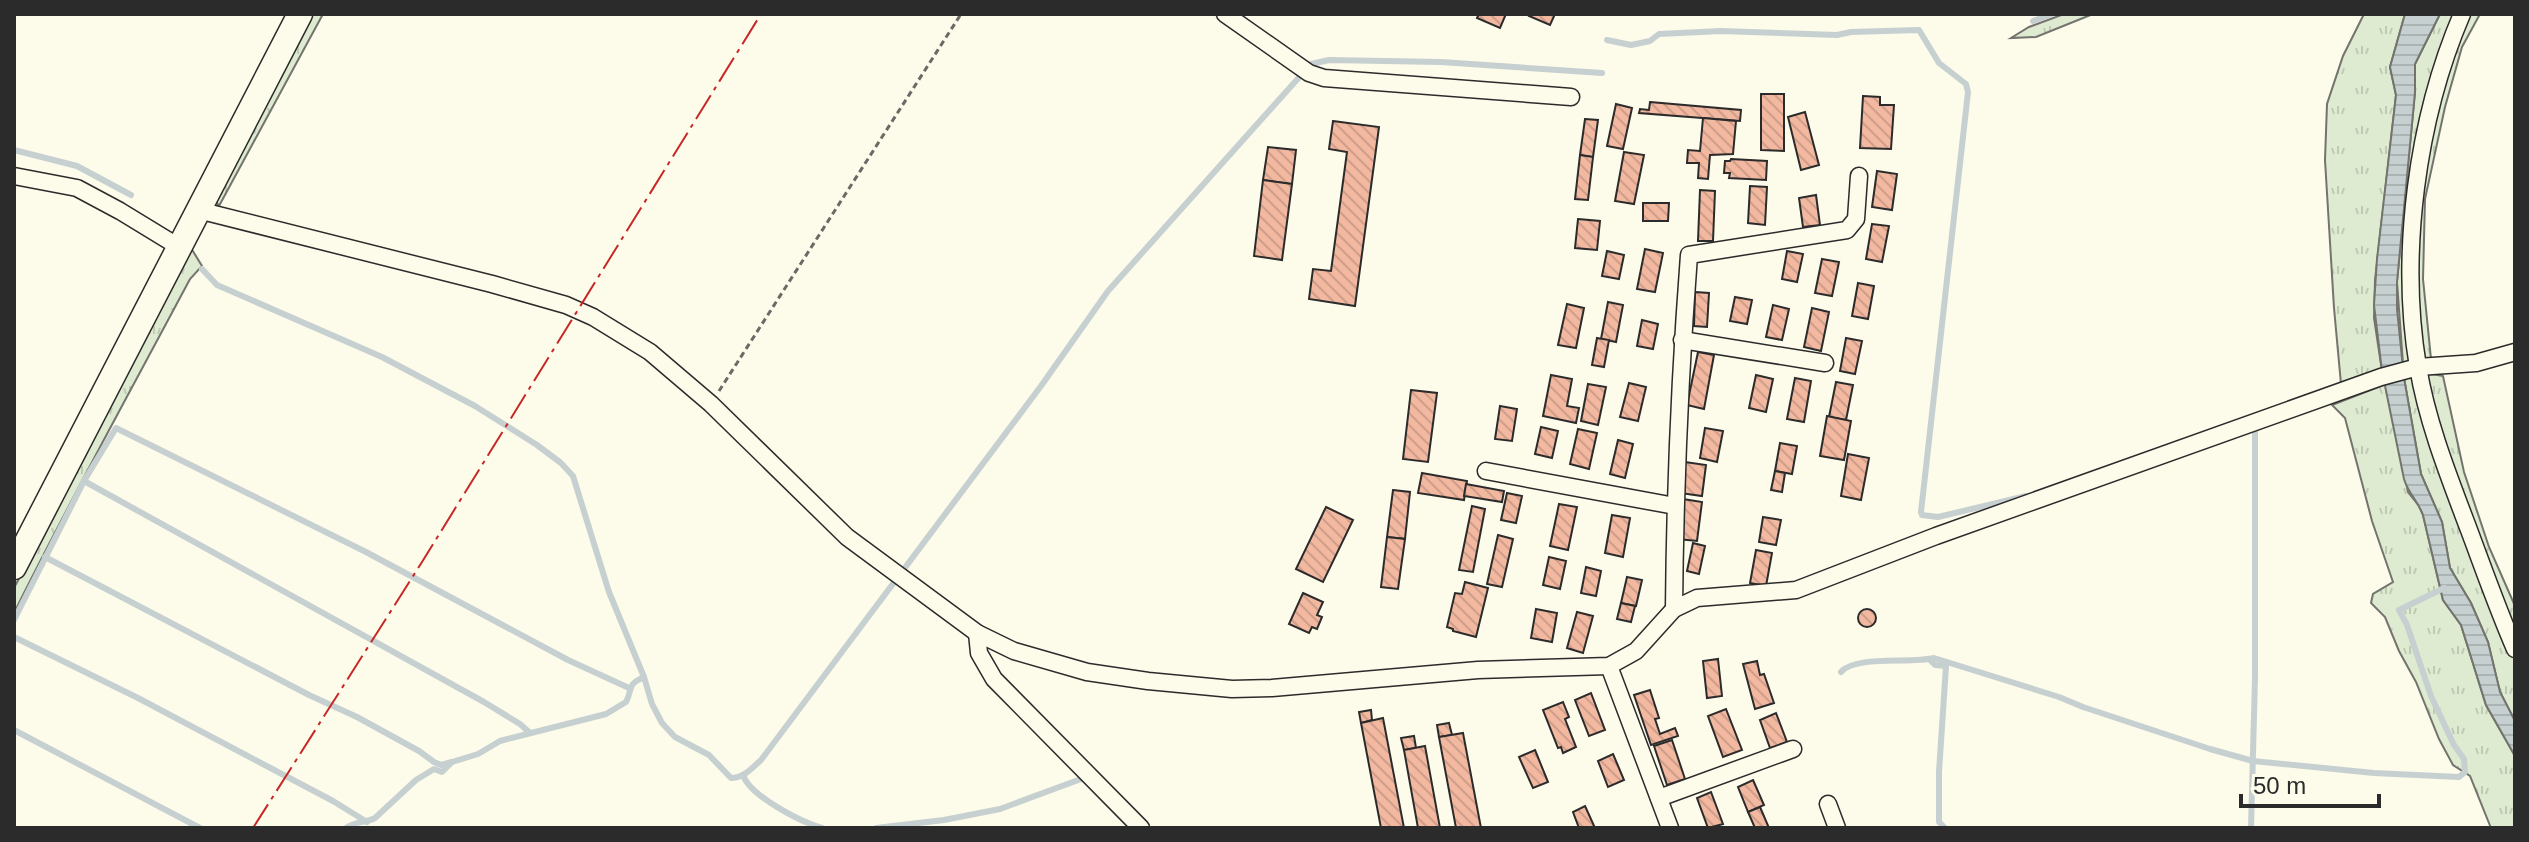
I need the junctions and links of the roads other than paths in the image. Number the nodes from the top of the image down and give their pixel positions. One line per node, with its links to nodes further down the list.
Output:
1 (300, 14): 7 (main road)
2 (1225, 14): 4 (street)
3 (2462, 14): 12 (street)
4 (1571, 97)
5 (14, 176): 8 (street)
6 (1859, 176): 9 (street)
7 (198, 210): 8 (main road); 17 (street)
8 (179, 247): 15 (main road)
9 (1682, 340): 11 (street); 14 (street)
10 (2515, 352): 12 (street)
11 (1825, 363)
12 (2411, 369): 16 (street); 18 (street)
13 (1486, 471): 14 (street)
14 (1675, 506): 16 (street)
15 (14, 567)
16 (1674, 609): 19 (street)
17 (977, 633): 19 (street); 23 (street)
18 (2515, 649)
19 (1609, 666): 21 (street)
20 (1793, 749): 21 (street)
21 (1659, 798): 24 (street)
22 (1828, 804): 25 (street)
23 (1141, 828)
24 (1670, 828)
25 (1837, 828)

